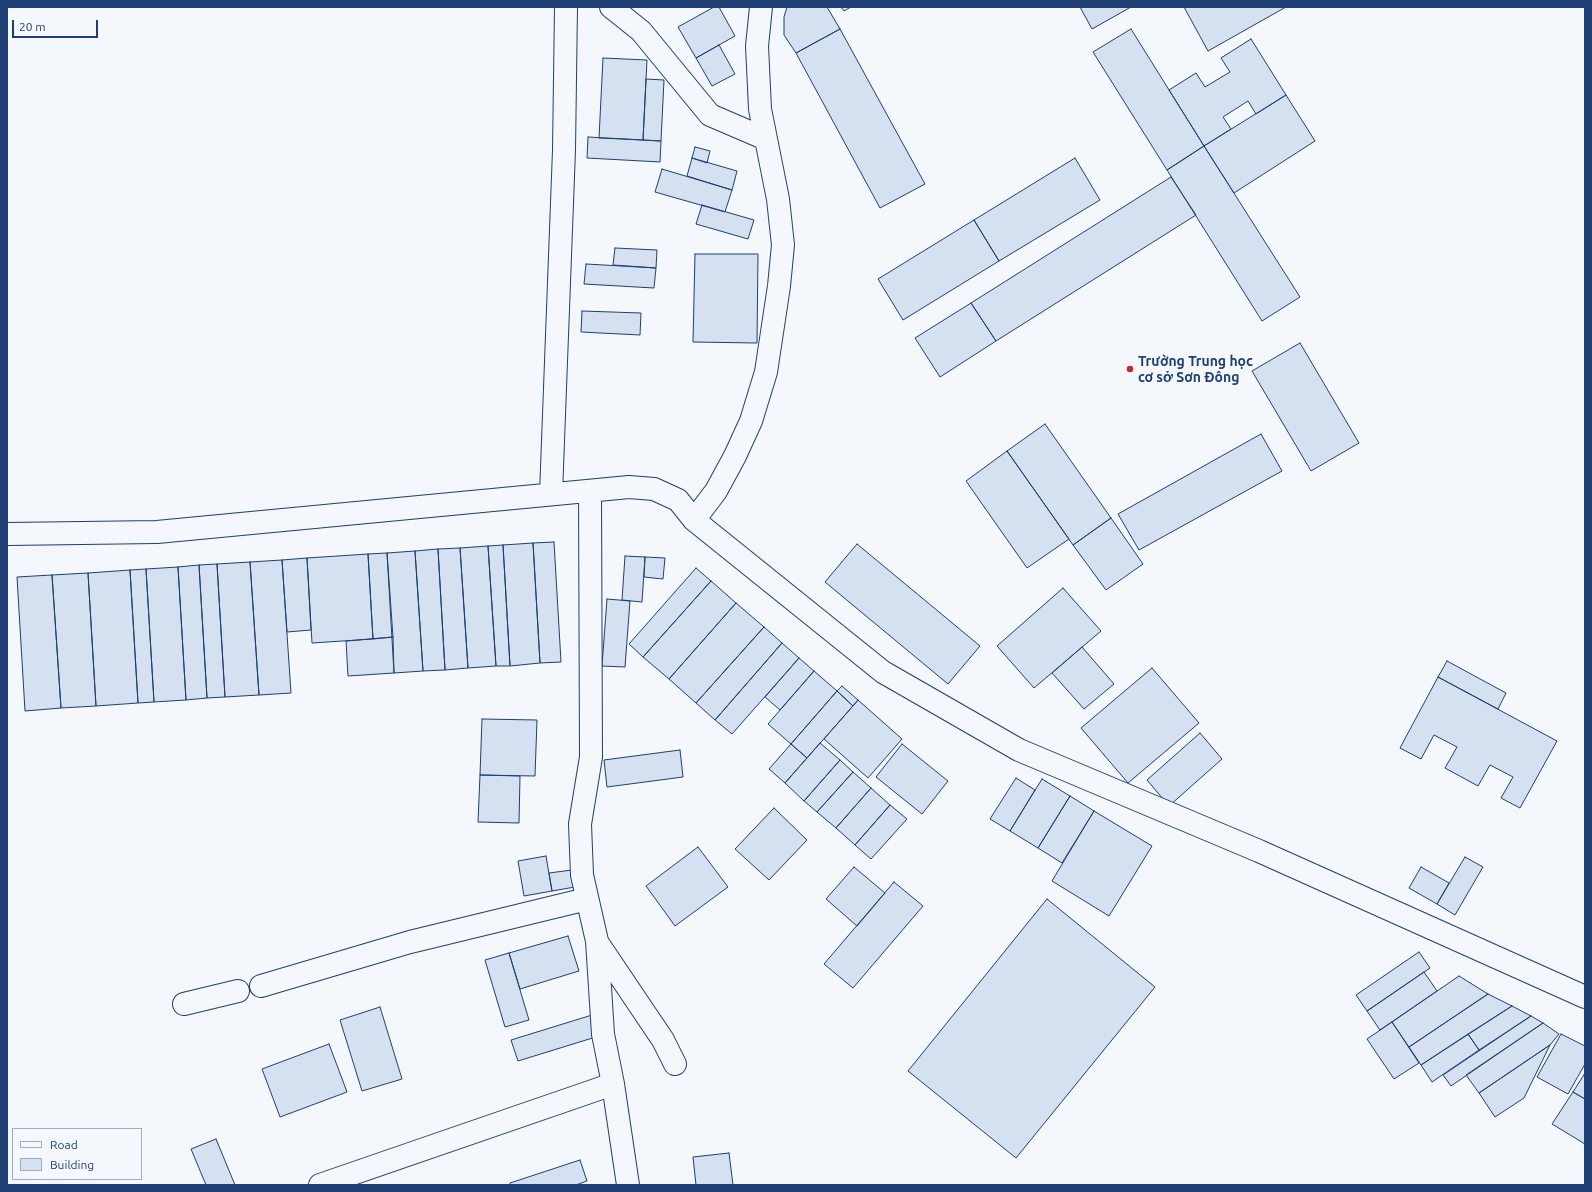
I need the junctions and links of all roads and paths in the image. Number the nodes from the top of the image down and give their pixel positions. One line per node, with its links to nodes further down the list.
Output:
1 (566, 7): 6 (street)
2 (611, 7): 4 (street)
3 (761, 7): 4 (street)
4 (766, 139): 7 (street)
5 (590, 491): 6 (street); 7 (street); 9 (street)
6 (551, 494): 8 (street)
7 (694, 520): 13 (street)
8 (7, 534)
9 (587, 899): 10 (street); 11 (street)
10 (596, 941): 15 (street); 16 (street)
11 (261, 986)
12 (238, 991): 14 (street)
13 (1585, 997)
14 (184, 1004)
15 (675, 1064)
16 (613, 1084): 17 (street); 18 (street)
17 (320, 1185)
18 (628, 1185)

